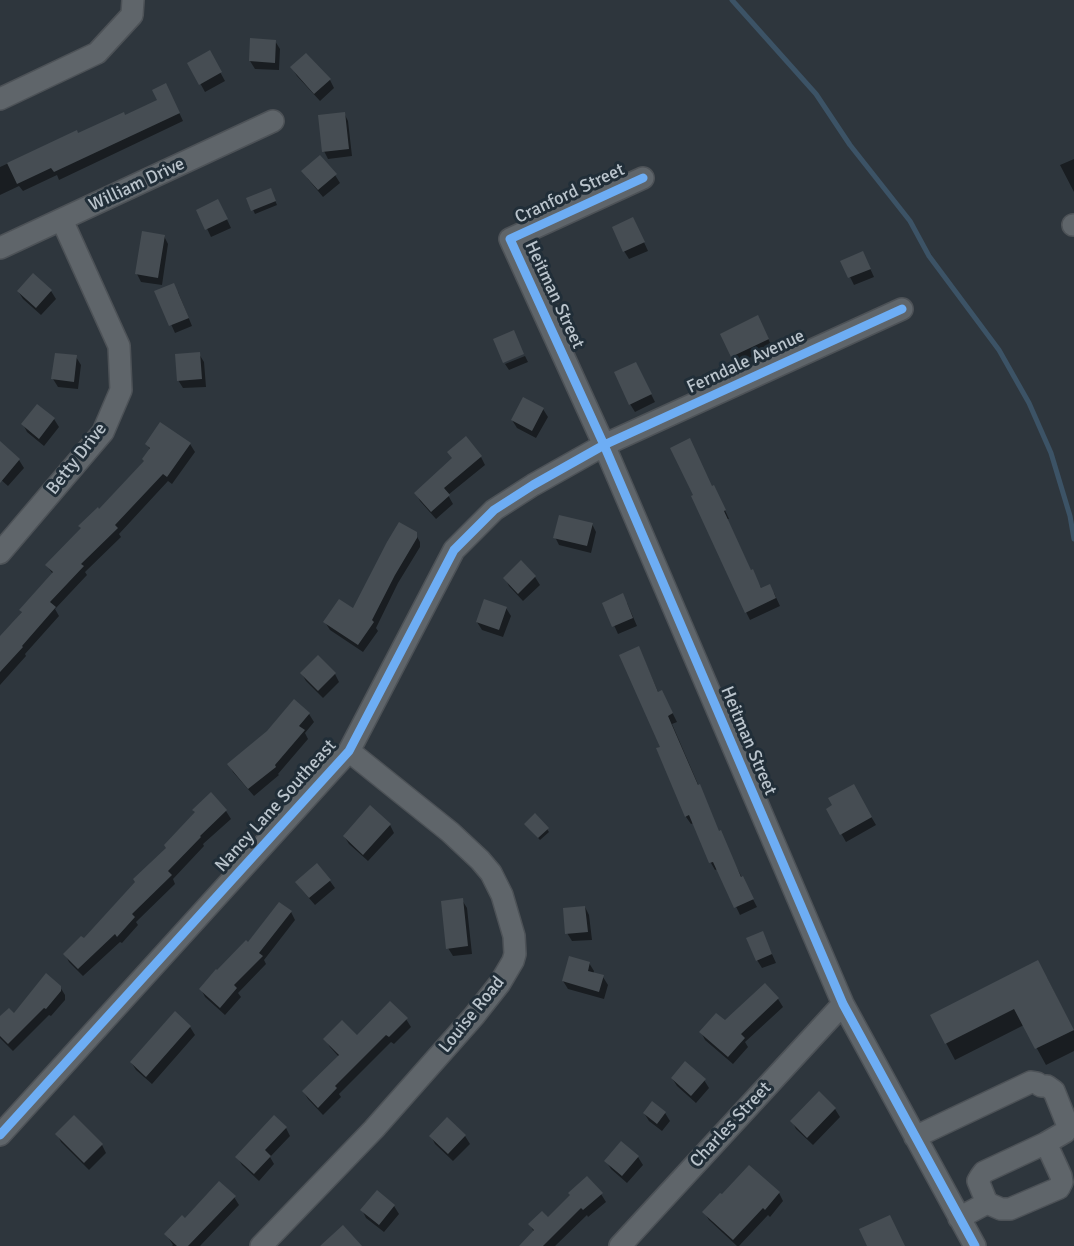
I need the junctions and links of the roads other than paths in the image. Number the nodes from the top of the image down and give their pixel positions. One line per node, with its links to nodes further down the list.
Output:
1 (133, 0): 2 (street)
2 (0, 99)
3 (273, 121): 5 (street, William Drive)
4 (643, 178): 6 (street, Cranford Street)
5 (62, 220): 7 (street, William Drive); 10 (street, Betty Drive)
6 (510, 239): 9 (street, Heitman Street)
7 (0, 248)
8 (902, 309): 9 (street, Ferndale Avenue)
9 (604, 445): 11 (street, Nancy Lane Southeast); 12 (street, Heitman Street)
10 (0, 553)
11 (349, 751): 13 (street, Nancy Lane Southeast); 18 (street, Louise Road)
12 (843, 1004): 14 (street, Heitman Street); 19 (street, Charles Street)
13 (0, 1135)
14 (915, 1137): 15 (street); 17 (street, Heitman Street)
15 (1047, 1143): 16 (street); 16 (street)
16 (987, 1203): 17 (street)
17 (959, 1218): 20 (street, Heitman Street)
18 (261, 1246)
19 (620, 1246)
20 (975, 1246)

